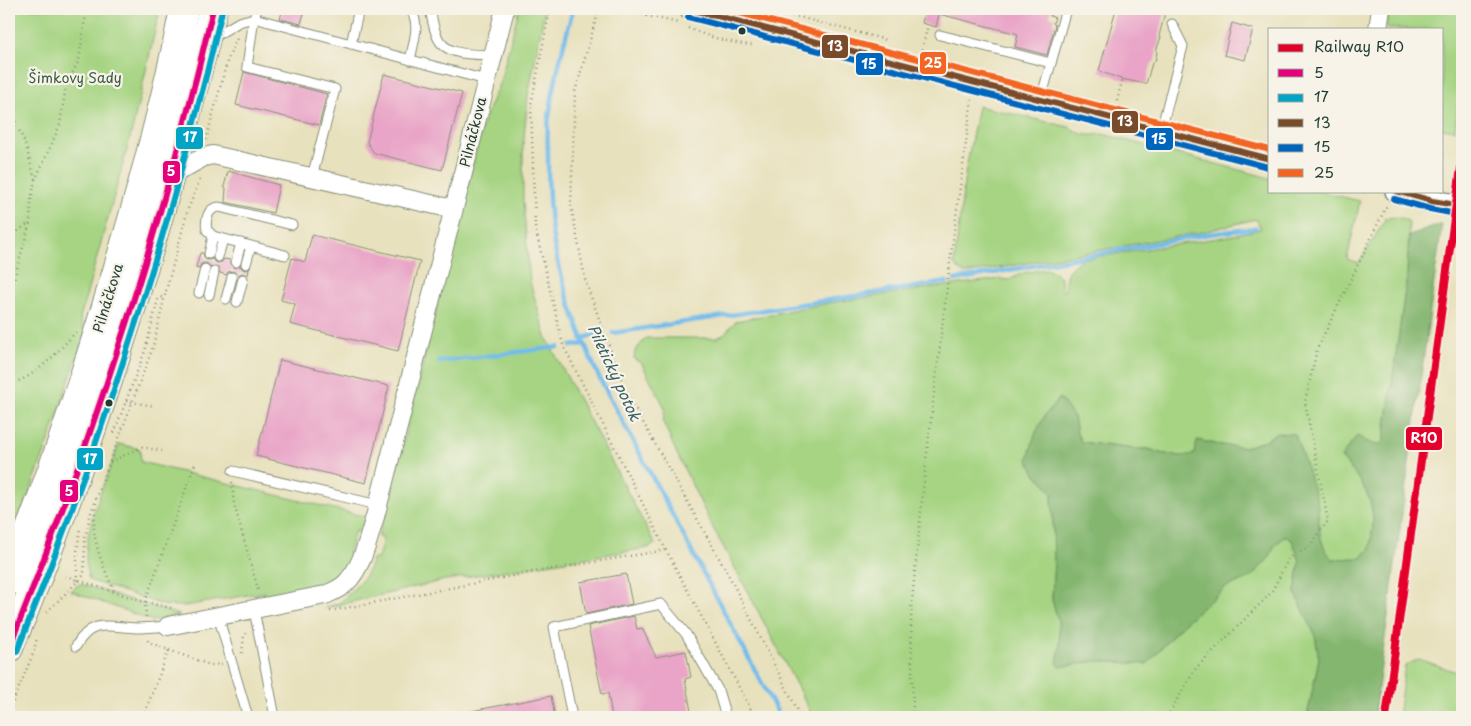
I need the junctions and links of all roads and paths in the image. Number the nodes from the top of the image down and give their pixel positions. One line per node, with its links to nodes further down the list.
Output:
1 (84, 9): 39 (path)
2 (184, 9): 78 (main road, Pilnáčkova)
3 (213, 9): 22 (main road, Pilnáčkova)
4 (257, 9): 15 (lane)
5 (359, 9): 23 (lane)
6 (409, 9): 26 (lane)
7 (430, 9): 25 (lane)
8 (505, 9): 25 (street, Pilnáčkova)
9 (550, 9): 97 (path)
10 (599, 9): 98 (path)
11 (617, 9): 16 (path)
12 (690, 9): 30 (street)
13 (1066, 9): 27 (lane)
14 (1381, 9): 20 (street)
15 (254, 18): 17 (lane); 23 (lane); 38 (lane)
16 (660, 19)
17 (239, 22): 22 (lane); 35 (path)
18 (1172, 24): 34 (lane)
19 (928, 25): 24 (path)
20 (1378, 28)
21 (940, 35): 27 (lane)
22 (206, 42): 37 (main road, Pilnáčkova)
23 (351, 44): 26 (lane)
24 (922, 49)
25 (494, 55): 29 (street, Pilnáčkova)
26 (410, 60): 29 (lane)
27 (1051, 63): 31 (lane)
28 (1123, 77): 32 (path)
29 (486, 80): 42 (street, Pilnáčkova)
30 (977, 83): 31 (street); 99 (path)
31 (1041, 100): 34 (street)
32 (1117, 100)
33 (9, 108): 39 (path)
34 (1160, 130): 36 (street)
35 (204, 157): 37 (street); 38 (street); 62 (path)
36 (1268, 158)
37 (170, 176): 88 (main road, Pilnáčkova)
38 (308, 177): 42 (street)
39 (35, 180): 43 (path)
40 (1392, 196): 41 (street); 100 (path)
41 (1455, 205)
42 (453, 209): 76 (street, Pilnáčkova)
43 (30, 222): 45 (path); 61 (path)
44 (292, 225): 46 (lane)
45 (9, 236)
46 (213, 236): 47 (lane); 50 (lane)
47 (223, 239): 48 (lane); 52 (lane)
48 (240, 243): 49 (lane); 53 (lane)
49 (251, 246): 51 (lane); 54 (lane)
50 (208, 254)
51 (284, 255)
52 (218, 257)
53 (236, 262)
54 (246, 264)
55 (205, 269): 59 (lane)
56 (214, 272): 60 (lane)
57 (232, 277): 63 (lane)
58 (243, 279): 64 (lane)
59 (199, 293)
60 (209, 295)
61 (9, 296)
62 (164, 296): 67 (path); 68 (path)
63 (226, 299)
64 (237, 302)
65 (80, 328): 66 (path)
66 (9, 382)
67 (126, 401): 68 (path); 70 (path)
68 (133, 403): 69 (path); 73 (path)
69 (154, 406)
70 (114, 434)
71 (162, 452): 73 (path)
72 (196, 461): 85 (path)
73 (110, 462): 75 (path)
74 (233, 471): 76 (lane); 81 (path)
75 (96, 497): 79 (path); 80 (path)
76 (378, 506): 81 (street, Pilnáčkova)
77 (81, 523): 79 (path)
78 (9, 580)
79 (77, 581): 83 (path)
80 (115, 593)
81 (257, 602): 82 (street, Pilnáčkova); 94 (lane)
82 (218, 616): 84 (street, Pilnáčkova); 93 (lane)
83 (44, 617)
84 (168, 626): 85 (lane)
85 (147, 628): 87 (lane); 89 (path)
86 (39, 630): 91 (path)
87 (76, 646)
88 (9, 648)
89 (169, 650): 90 (path); 92 (path)
90 (228, 663)
91 (9, 711)
92 (143, 717)
93 (248, 717)
94 (274, 717)
95 (572, 717): 96 (lane)
96 (726, 717)
97 (755, 717)
98 (801, 717)
99 (913, 717)
100 (1168, 717)

